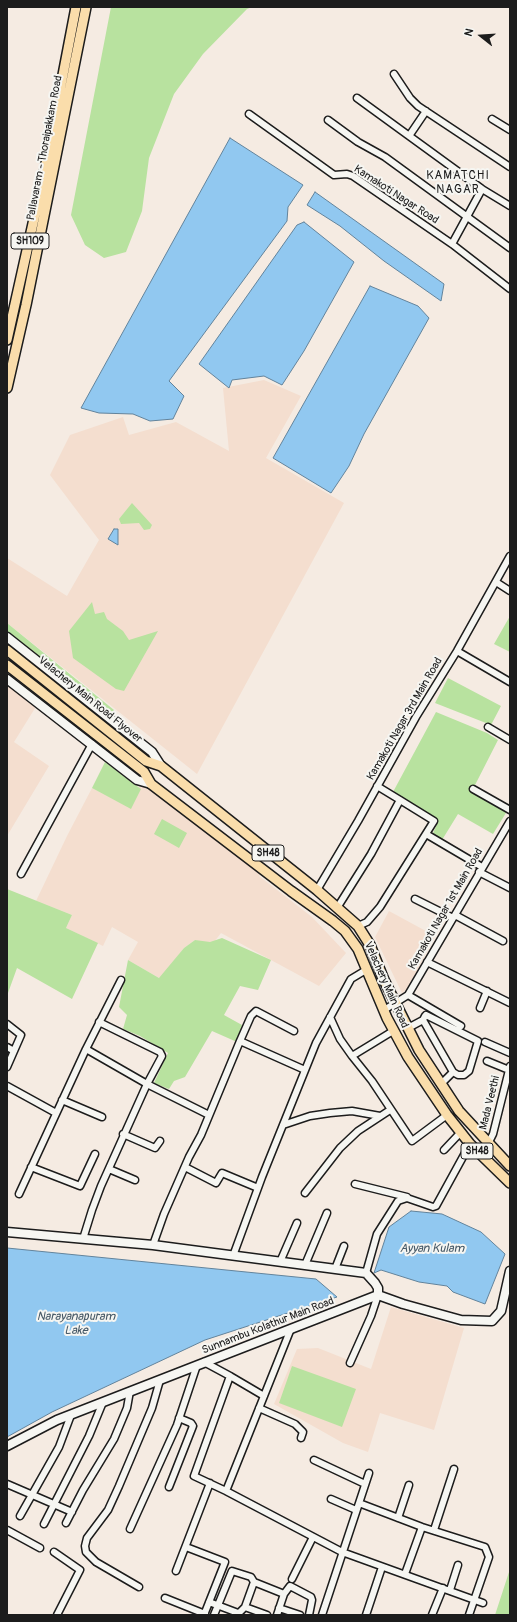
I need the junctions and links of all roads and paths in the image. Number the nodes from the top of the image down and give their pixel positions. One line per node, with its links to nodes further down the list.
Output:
1 (76, 7): 5 (main road, Pallavaram - Thoraipakkam Road / SH109)
2 (86, 7): 5 (main road, Pallavaram - Thoraipakkam Road / SH109)
3 (394, 74): 6 (street)
4 (357, 98): 11 (street)
5 (62, 105): 13 (main road, Pallavaram - Thoraipakkam Road / SH109)
6 (426, 111): 11 (street); 12 (street)
7 (248, 114): 17 (street, Kamakoti Nagar Road)
8 (492, 119): 10 (street)
9 (328, 120): 16 (street, Kamakoti Nagar Road)
10 (510, 130)
11 (409, 136): 14 (street)
12 (510, 168)
13 (45, 189): 20 (main road, Pallavaram - Thoraipakkam Road / SH109); 21 (main road, Pallavaram - Thoraipakkam Road / SH109)
14 (482, 189): 15 (street); 16 (street)
15 (510, 206)
16 (466, 217): 17 (street); 18 (street, Kamakoti Nagar Road)
17 (452, 244): 19 (street, Kamakoti Nagar Road)
18 (510, 248)
19 (510, 289)
20 (7, 340)
21 (7, 388)
22 (510, 556): 23 (street, Kamakoti Nagar 3rd Main Road)
23 (496, 582): 24 (street); 27 (street, Kamakoti Nagar 3rd Main Road)
24 (510, 591)
25 (7, 637): 34 (street)
26 (7, 650): 34 (main road, Velachery Main Road Flyover / SH48)
27 (457, 651): 30 (street); 36 (street, Kamakoti Nagar 3rd Main Road)
28 (7, 665): 35 (main road, Velachery Main Road Flyover / SH48)
29 (7, 679): 33 (street)
30 (510, 682)
31 (488, 727): 32 (street)
32 (510, 740)
33 (92, 744): 35 (street); 43 (street)
34 (161, 766): 44 (main road, Velachery Main Road / SH48)
35 (151, 784): 47 (main road, Velachery Main Road / SH48)
36 (377, 786): 38 (street); 46 (street, Kamakoti Nagar 3rd Main Road)
37 (473, 789): 39 (street)
38 (400, 800): 41 (street); 49 (street)
39 (510, 810)
40 (510, 820): 42 (street, Kamakoti Nagar 1st Main Road)
41 (426, 834): 42 (street); 51 (street)
42 (480, 869): 45 (street); 50 (street, Kamakoti Nagar 1st Main Road)
43 (21, 874)
44 (309, 884): 46 (main road, Velachery Main Road / SH48); 47 (main road)
45 (510, 888)
46 (316, 890): 49 (main road, Velachery Main Road / SH48)
47 (300, 897): 54 (main road, Velachery Main Road / SH48)
48 (415, 899): 50 (street)
49 (337, 908): 51 (main road, Velachery Main Road / SH48)
50 (454, 917): 52 (street); 53 (street, Kamakoti Nagar 1st Main Road)
51 (358, 926): 58 (main road, Velachery Main Road / SH48)
52 (503, 941)
53 (427, 962): 56 (street); 57 (street, Kamakoti Nagar 1st Main Road)
54 (366, 970): 62 (main road, Velachery Main Road / SH48); 63 (street)
55 (121, 980): 65 (street)
56 (487, 992): 59 (street); 61 (street)
57 (408, 995): 58 (street, Kamakoti Nagar 1st Main Road); 60 (street)
58 (395, 1003): 62 (street, Kamakoti Nagar 1st Main Road); 68 (main road, Velachery Main Road / SH48)
59 (510, 1003)
60 (430, 1008): 64 (street); 67 (street)
61 (480, 1008)
62 (384, 1010): 70 (main road, Velachery Main Road / SH48)
63 (330, 1017): 77 (street); 81 (street)
64 (424, 1017): 68 (street); 82 (street); 82 (street)
65 (99, 1022): 74 (street); 83 (street)
66 (7, 1024): 75 (street)
67 (461, 1026)
68 (408, 1028): 84 (main road, Velachery Main Road / SH48)
69 (294, 1031): 71 (street)
70 (393, 1031): 77 (street); 90 (main road, Velachery Main Road / SH48)
71 (240, 1041): 81 (street); 89 (street)
72 (485, 1042): 76 (street)
73 (7, 1047): 75 (street)
74 (86, 1049): 83 (street); 86 (street)
75 (14, 1051): 79 (street)
76 (510, 1053)
77 (352, 1056): 87 (street)
78 (487, 1061): 80 (street)
79 (7, 1067)
80 (510, 1068): 98 (street, Mada Veethi)
81 (305, 1070): 93 (street)
82 (453, 1072): 84 (street)
83 (147, 1084): 89 (street); 95 (street)
84 (441, 1084): 98 (main road, Velachery Main Road / SH48)
85 (7, 1086): 88 (street)
86 (62, 1100): 88 (street); 92 (street)
87 (390, 1110): 90 (street); 91 (street)
88 (56, 1113): 102 (street)
89 (209, 1115): 103 (street)
90 (447, 1115): 94 (main road, Velachery Main Road / SH48)
91 (380, 1116): 93 (street); 109 (street)
92 (102, 1117)
93 (283, 1125): 108 (street)
94 (461, 1132): 97 (main road, Velachery Main Road / SH48); 99 (street)
95 (124, 1134): 96 (street); 104 (street)
96 (160, 1141)
97 (470, 1144): 106 (main road, Velachery Main Road / SH48); 111 (street)
98 (488, 1144): 101 (main road, Velachery Main Road / SH48)
99 (444, 1150)
100 (94, 1154): 102 (street)
101 (510, 1166)
102 (31, 1167): 110 (street)
103 (184, 1168): 108 (street); 116 (street)
104 (109, 1169): 105 (street); 115 (street)
105 (135, 1180)
106 (510, 1183)
107 (355, 1184): 111 (street)
108 (258, 1188): 118 (street)
109 (305, 1193)
110 (19, 1194)
111 (410, 1199): 123 (street)
112 (328, 1213): 120 (street)
113 (297, 1223): 119 (street)
114 (7, 1232): 115 (street)
115 (83, 1239): 116 (street)
116 (153, 1245): 118 (street)
117 (344, 1246): 121 (street)
118 (233, 1256): 119 (street)
119 (280, 1262): 120 (street)
120 (305, 1265): 121 (street)
121 (335, 1269): 123 (street)
122 (510, 1271): 124 (street)
123 (366, 1273): 125 (street)
124 (509, 1282): 125 (street)
125 (378, 1295): 126 (street, Sunnambu Kolathur Main Road); 127 (street)
126 (290, 1331): 128 (street, Sunnambu Kolathur Main Road); 132 (street)
127 (350, 1362)
128 (200, 1364): 129 (street); 130 (street, Sunnambu Kolathur Main Road); 136 (street)
129 (230, 1376): 132 (street); 143 (street)
130 (160, 1380): 131 (street, Sunnambu Kolathur Main Road); 173 (street)
131 (130, 1391): 133 (street, Sunnambu Kolathur Main Road); 153 (street)
132 (264, 1396): 134 (street)
133 (103, 1402): 135 (street, Sunnambu Kolathur Main Road); 151 (street)
134 (259, 1408): 137 (street); 147 (street)
135 (71, 1415): 138 (street, Sunnambu Kolathur Main Road); 148 (street)
136 (179, 1418): 146 (street); 159 (street)
137 (301, 1438)
138 (7, 1446)
139 (314, 1460): 144 (street)
140 (454, 1469): 161 (street)
141 (369, 1472): 144 (street)
142 (7, 1484): 148 (street)
143 (210, 1484): 147 (street); 163 (street)
144 (365, 1484): 150 (street)
145 (409, 1485): 155 (street)
146 (169, 1487)
147 (226, 1491): 162 (street)
148 (31, 1495): 151 (street); 154 (street)
149 (331, 1499): 152 (street)
150 (359, 1503): 152 (street); 155 (street)
151 (54, 1504): 153 (street); 157 (street)
152 (356, 1510): 166 (street)
153 (72, 1512): 156 (street)
154 (20, 1516)
155 (398, 1518): 158 (street)
156 (66, 1523)
157 (44, 1524)
158 (422, 1527): 161 (street); 170 (street)
159 (130, 1529)
160 (7, 1530): 164 (street)
161 (434, 1530): 178 (street)
162 (313, 1537): 166 (street); 171 (street)
163 (186, 1547): 169 (street); 179 (street)
164 (40, 1548)
165 (54, 1552): 186 (street)
166 (342, 1552): 168 (street); 192 (street)
167 (458, 1565): 175 (street)
168 (382, 1567): 170 (street); 193 (street)
169 (176, 1571)
170 (405, 1574): 174 (street)
171 (292, 1580)
172 (254, 1582): 176 (street); 181 (street); 182 (street)
173 (139, 1587)
174 (443, 1588): 175 (street); 194 (street)
175 (450, 1590): 178 (street)
176 (284, 1594): 183 (street); 191 (street)
177 (165, 1598): 184 (street)
178 (474, 1600): 180 (street); 195 (street)
179 (209, 1602): 181 (street); 184 (street)
180 (483, 1604)
181 (218, 1606): 185 (street); 187 (street)
182 (244, 1608): 185 (street); 188 (street)
183 (279, 1608): 189 (street); 190 (street)
184 (205, 1614)
185 (237, 1614)
186 (57, 1615)
187 (214, 1615)
188 (267, 1615)
189 (277, 1615)
190 (300, 1615)
191 (309, 1615)
192 (322, 1615)
193 (366, 1615)
194 (432, 1615)
195 (469, 1615)

